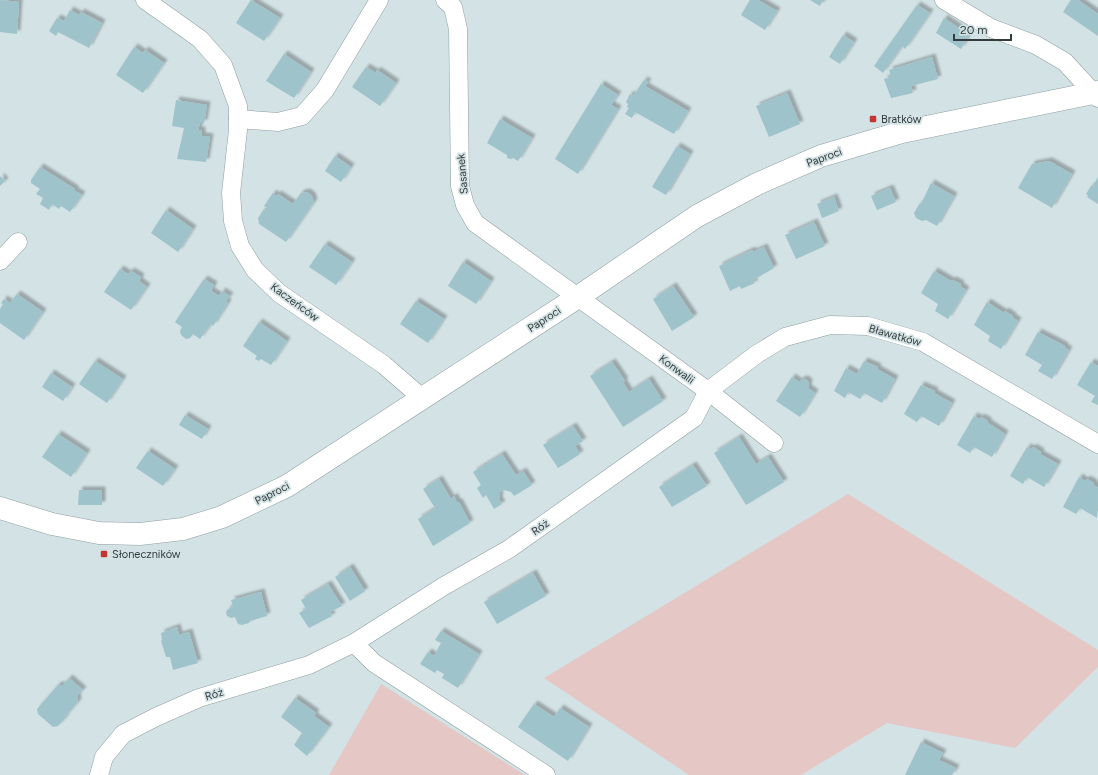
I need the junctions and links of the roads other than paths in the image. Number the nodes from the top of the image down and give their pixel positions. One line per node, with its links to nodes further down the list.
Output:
1 (145, 0): 6 (street, Kaczeńców)
2 (379, 0): 6 (street)
3 (445, 0): 9 (street, Sasanek)
4 (944, 0): 5 (street)
5 (1096, 94): 9 (street, Paproci)
6 (238, 119): 11 (street, Kaczeńców)
7 (18, 242): 8 (street)
8 (0, 260)
9 (578, 297): 10 (street, Konwalii); 11 (street, Paproci)
10 (708, 391): 12 (street, Konwalii); 13 (street, Bławatków); 15 (street, Róż)
11 (422, 398): 14 (street, Paproci)
12 (774, 443)
13 (1098, 444)
14 (0, 508)
15 (354, 644): 16 (street, Róż); 17 (street)
16 (99, 775)
17 (546, 775)

